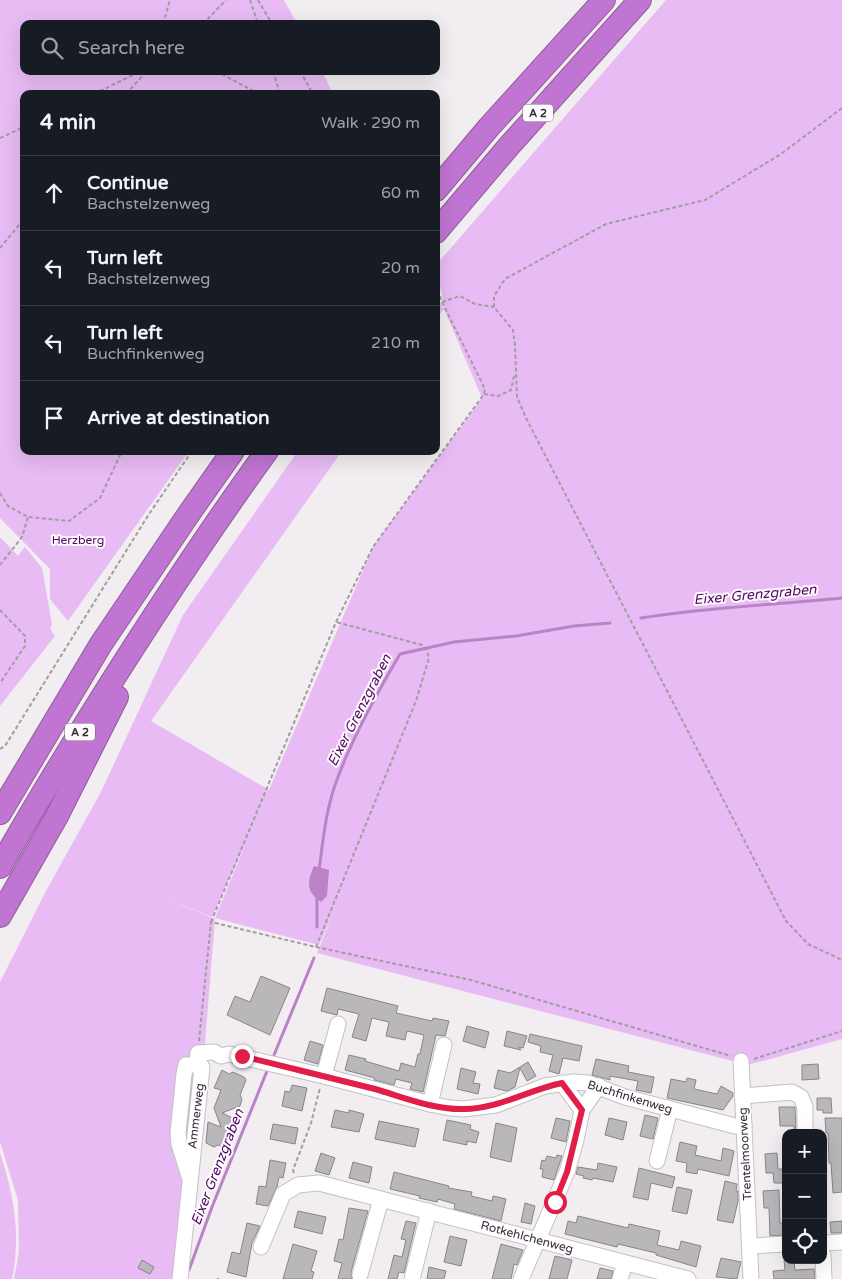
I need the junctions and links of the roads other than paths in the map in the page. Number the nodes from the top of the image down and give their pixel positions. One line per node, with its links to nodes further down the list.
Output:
1 (604, 0): 3 (highway, A 2)
2 (640, 0): 4 (highway, A 2)
3 (440, 185)
4 (440, 228)
5 (231, 455): 8 (highway, A 2)
6 (264, 455): 7 (highway, A 2)
7 (164, 599): 9 (highway, A 2); 10 (highway)
8 (0, 813)
9 (0, 867)
10 (0, 916)
11 (338, 1024): 15 (street)
12 (444, 1045): 19 (street)
13 (741, 1061): 18 (street, Trentelmoorweg)
14 (199, 1062): 15 (street, Buchfinkenweg); 37 (street, Ammerweg)
15 (324, 1076): 19 (street, Buchfinkenweg)
16 (562, 1083): 17 (street, Buchfinkenweg); 19 (street, Buchfinkenweg); 21 (street)
17 (599, 1086): 20 (street, Buchfinkenweg); 21 (street)
18 (742, 1096): 22 (street, Trentelmoorweg); 23 (street)
19 (430, 1104)
20 (670, 1109): 22 (street, Buchfinkenweg); 24 (street)
21 (582, 1110): 27 (street)
22 (744, 1126): 32 (street, Trentelmoorweg)
23 (805, 1129)
24 (658, 1162)
25 (381, 1199): 26 (street, Rotkehlchenweg); 31 (street, Rotkehlchenweg); 35 (street)
26 (429, 1211): 27 (street, Rotkehlchenweg); 38 (street)
27 (538, 1240): 33 (street, Rotkehlchenweg); 39 (street)
28 (842, 1242): 29 (street)
29 (827, 1243)
30 (782, 1244): 32 (street)
31 (261, 1246)
32 (750, 1246): 41 (street, Trentelmoorweg)
33 (625, 1263): 36 (street, Rotkehlchenweg); 40 (street)
34 (823, 1264): 42 (street)
35 (360, 1275)
36 (679, 1278)
37 (180, 1279)
38 (412, 1279)
39 (521, 1279)
40 (620, 1279)
41 (751, 1279)
42 (824, 1279)

